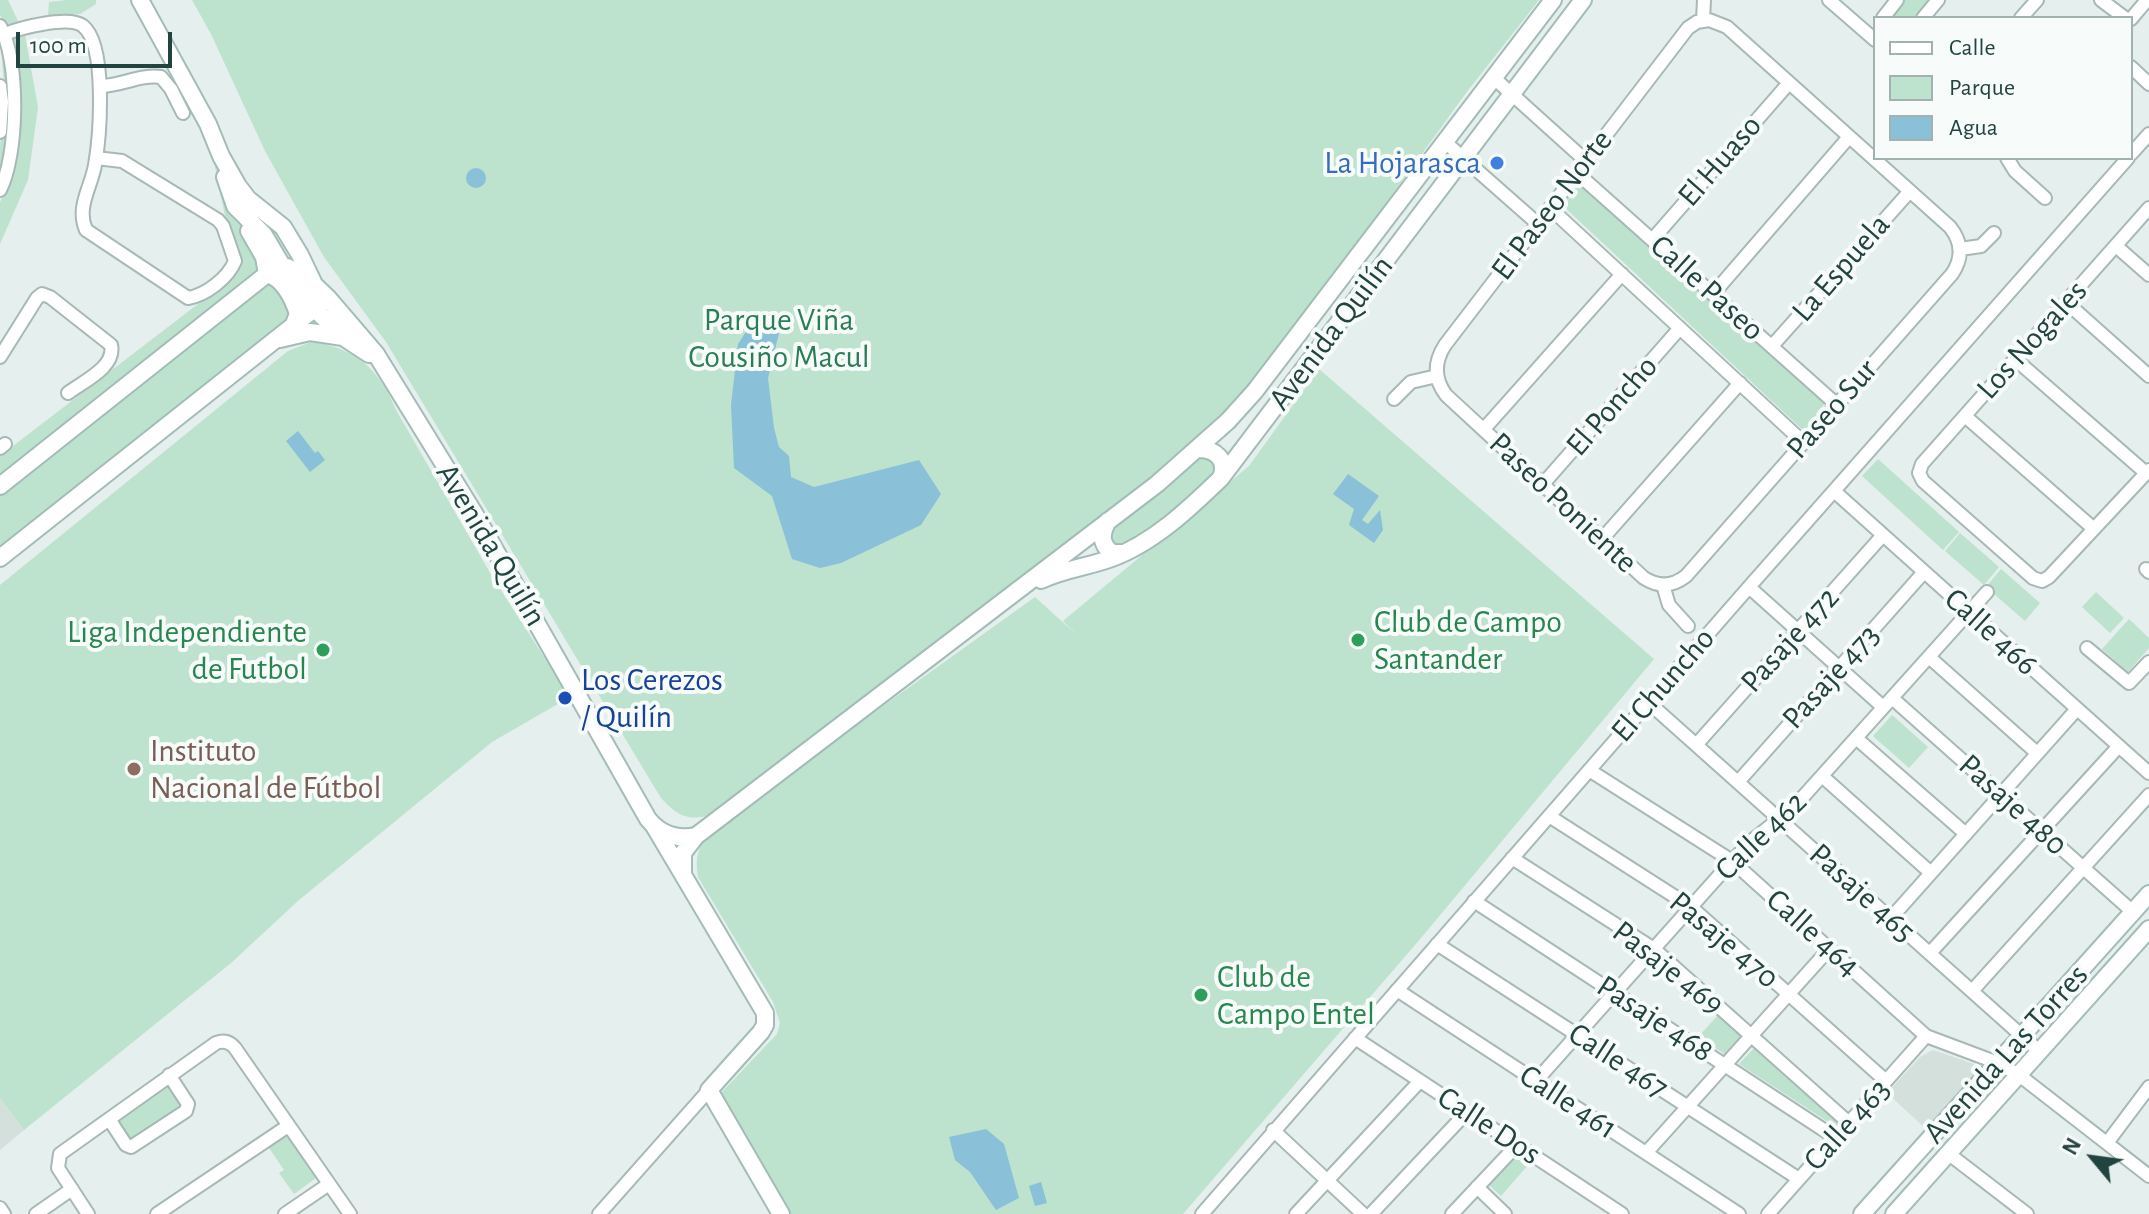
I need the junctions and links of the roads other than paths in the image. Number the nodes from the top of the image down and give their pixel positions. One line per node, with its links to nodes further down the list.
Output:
1 (140, 0): 32 (main road)
2 (1553, 0): 20 (main road, Avenida Quilín)
3 (1583, 0): 25 (main road, Avenida Quilín)
4 (1704, 0): 16 (street)
5 (1829, 0): 18 (street)
6 (1897, 0): 11 (street)
7 (1938, 0): 12 (street)
8 (2037, 0): 13 (street)
9 (2101, 0): 14 (street)
10 (2147, 0): 15 (street)
11 (1885, 16)
12 (1925, 16)
13 (2023, 16)
14 (2122, 16)
15 (2133, 17)
16 (1703, 20): 21 (street); 35 (street, El Paseo Norte)
17 (2, 30): 24 (street); 41 (street)
18 (1873, 34)
19 (2133, 69): 22 (street)
20 (1494, 78): 25 (street); 30 (main road, Avenida Quilín)
21 (1789, 83): 29 (street); 49 (street, El Huaso)
22 (2149, 84)
23 (0, 86): 27 (street)
24 (100, 86): 26 (street); 33 (street)
25 (1518, 97): 34 (main road, Avenida Quilín); 35 (street)
26 (183, 113)
27 (0, 132)
28 (2149, 134): 31 (street, El Chuncho)
29 (1849, 137): 36 (street); 57 (street)
30 (1445, 142): 34 (street); 77 (main road, Avenida Quilín)
31 (2133, 152)
32 (221, 156): 44 (main road); 56 (main road)
33 (96, 158): 33 (street)
34 (1463, 158): 47 (street); 79 (main road, Avenida Quilín)
35 (1588, 158): 40 (street, El Paseo Norte)
36 (1873, 158)
37 (1875, 160): 42 (street)
38 (2008, 160): 43 (street)
39 (2125, 160): 82 (street, El Chuncho)
40 (1577, 173): 45 (street, El Paseo Norte); 49 (street, Calle Paseo)
41 (0, 190)
42 (1910, 191): 51 (street); 64 (street, La Espuela)
43 (2045, 198)
44 (235, 206): 52 (main road); 53 (main road)
45 (1550, 208): 47 (street, El Paseo Norte); 54 (street, Calle Paseo)
46 (2149, 208): 50 (street, Los Nogales)
47 (1538, 224): 68 (street, El Paseo Norte)
48 (1994, 233): 51 (street)
49 (1652, 240): 57 (street, Calle Paseo)
50 (2116, 246): 55 (street); 58 (street, Los Nogales)
51 (1960, 249): 73 (street, Paseo Sur)
52 (283, 267): 53 (main road); 56 (main road, Avenida Quilín); 59 (main road)
53 (267, 274): 60 (main road); 81 (main road)
54 (1622, 274): 61 (street, Calle Paseo); 75 (street)
55 (2149, 275)
56 (314, 284): 59 (main road, Avenida Quilín)
57 (1713, 294): 64 (street, Calle Paseo)
58 (2066, 302): 66 (street, Los Nogales); 69 (street)
59 (321, 303): 60 (main road); 62 (main road); 67 (main road, Avenida Quilín)
60 (294, 324): 63 (main road)
61 (1680, 328): 70 (street, Calle Paseo); 80 (street, El Poncho)
62 (343, 337): 63 (main road); 67 (main road)
63 (268, 345): 88 (main road)
64 (1772, 346): 73 (street, Calle Paseo)
65 (0, 357): 71 (street)
66 (2015, 359): 74 (street, Los Nogales); 78 (street)
67 (379, 361): 114 (main road, Avenida Quilín)
68 (1437, 376): 72 (street); 75 (street, Paseo Poniente)
69 (2149, 376)
70 (1740, 383): 76 (street, Calle Paseo); 86 (street)
71 (68, 393)
72 (1394, 399)
73 (1836, 404): 76 (street, Paseo Sur)
74 (1965, 416): 84 (street); 84 (street, Los Nogales)
75 (1484, 429): 80 (street, Paseo Poniente)
76 (1803, 442): 90 (street, Paseo Sur)
77 (1198, 449): 79 (main road); 83 (main road, Avenida Quilín)
78 (2147, 471): 84 (street)
79 (1221, 478): 87 (main road, Avenida Quilín)
80 (1543, 484): 86 (street, Paseo Poniente)
81 (0, 486)
82 (1834, 491): 85 (street, Calle 466); 91 (street, El Chuncho)
83 (1108, 521): 87 (main road); 92 (main road, Avenida Quilín)
84 (2094, 529)
85 (1883, 535): 89 (street, Calle 466); 96 (street, Pasaje 472)
86 (1602, 539): 90 (street, Paseo Poniente)
87 (1124, 553): 92 (main road, Avenida Quilín)
88 (0, 558)
89 (1924, 572): 94 (street, Calle 466); 100 (street, Pasaje 473)
90 (1663, 585): 95 (street, Paseo Poniente)
91 (1749, 587): 96 (street, Pasaje 480); 101 (street, El Chuncho)
92 (1019, 590): 119 (main road, Avenida Quilín)
93 (1987, 592): 94 (street, Calle 462)
94 (1969, 612): 98 (street, Calle 462); 103 (street, Calle 466)
95 (1688, 626)
96 (1798, 631): 100 (street, Pasaje 480); 105 (street, Pasaje 472)
97 (2087, 648): 99 (street)
98 (1929, 657): 102 (street, Calle 462); 107 (street)
99 (2149, 662)
100 (1839, 668): 102 (street, Pasaje 480); 111 (street, Pasaje 473)
101 (1648, 702): 105 (street, Pasaje 465); 108 (street, El Chuncho)
102 (1888, 702): 104 (street, Calle 462); 112 (street, Pasaje 480)
103 (2077, 709): 106 (street, Calle 466); 107 (street)
104 (1856, 738): 110 (street, Calle 462); 120 (street)
105 (1696, 745): 111 (street, Pasaje 465)
106 (2119, 746): 109 (street, Calle 466); 118 (street)
107 (2037, 753): 112 (street)
108 (1589, 770): 115 (street, El Chuncho); 123 (street, Calle 464)
109 (2149, 773)
110 (1822, 776): 116 (street, Calle 462); 125 (street)
111 (1738, 782): 116 (street, Pasaje 465)
112 (2001, 794): 118 (street, Pasaje 480); 120 (street)
113 (2149, 795): 124 (street)
114 (640, 801): 117 (main road, Avenida Quilín); 119 (main road, Avenida Quilín)
115 (1549, 816): 122 (street, El Chuncho); 129 (street, Pasaje 470)
116 (1779, 819): 123 (street, Calle 462); 131 (street, Pasaje 465)
117 (654, 826): 119 (main road); 121 (main road, Avenida Quilín)
118 (2042, 831): 124 (street, Pasaje 480); 136 (street)
119 (686, 833): 121 (main road); 126 (main road)
120 (1966, 834): 125 (street)
121 (672, 856): 126 (main road, Avenida Quilín)
122 (1512, 858): 128 (street, El Chuncho); 135 (street, Pasaje 469)
123 (1732, 861): 129 (street, Calle 462); 134 (street, Calle 464)
124 (2084, 867): 130 (street, Pasaje 480); 138 (street)
125 (1931, 873): 131 (street)
126 (683, 874): 155 (main road, Avenida Quilín)
127 (2149, 894): 130 (main road, Avenida Las Torres)
128 (1474, 901): 133 (street, El Chuncho); 139 (street, Pasaje 468)
129 (1691, 907): 135 (street, Calle 462); 140 (street, Pasaje 470)
130 (2133, 912): 144 (main road, Avenida Las Torres)
131 (1891, 918): 136 (street, Pasaje 465)
132 (2149, 929): 146 (main road, Avenida Las Torres)
133 (1437, 944): 137 (street, El Chuncho); 141 (street, Calle 467)
134 (1830, 948): 140 (street); 143 (street, Calle 464)
135 (1654, 949): 139 (street, Calle 462); 142 (street, Pasaje 469)
136 (1930, 953): 138 (street, Pasaje 465)
137 (1397, 990): 145 (street, El Chuncho); 152 (street, Calle 461)
138 (1972, 991): 144 (street, Pasaje 465)
139 (1615, 993): 141 (street, Calle 462); 148 (street, Pasaje 468)
140 (1789, 994): 142 (street); 153 (street, Pasaje 470)
141 (1577, 1035): 152 (street, Calle 462); 156 (street, Calle 467)
142 (1751, 1036): 148 (street); 159 (street, Pasaje 469)
143 (1926, 1036): 147 (street, Calle 464); 153 (street, Calle 463)
144 (2022, 1036): 146 (street, Pasaje 465); 147 (main road, Avenida Las Torres)
145 (1355, 1038): 151 (street, Calle Dos); 161 (street, El Chuncho)
146 (2040, 1052): 150 (main road, Avenida Las Torres)
147 (1998, 1063): 150 (street, Calle 464); 191 (main road, Avenida Las Torres)
148 (1725, 1065): 156 (street); 162 (street, Pasaje 468)
149 (169, 1075): 158 (street); 158 (street); 160 (street)
150 (2019, 1075): 163 (street, Calle 464); 166 (main road, Avenida Las Torres)
151 (1420, 1081): 157 (street, Calle Dos); 169 (street)
152 (1536, 1081): 165 (street, Calle 461)
153 (1886, 1081): 159 (street, Calle 463)
154 (2149, 1087): 163 (street)
155 (709, 1090): 180 (street); 181 (main road)
156 (1688, 1107): 165 (street); 168 (street, Calle 467)
157 (1467, 1112): 164 (street, Calle Dos); 185 (street)
158 (109, 1119): 172 (street)
159 (1849, 1123): 162 (street, Calle 463)
160 (288, 1126): 170 (street); 177 (street)
161 (1273, 1130): 169 (street); 182 (street, El Chuncho)
162 (1836, 1138): 168 (street, Calle 463)
163 (2107, 1143): 167 (street, Calle 464)
164 (1517, 1145): 171 (street); 188 (street, Calle Dos)
165 (1646, 1153): 189 (street, Calle 461)
166 (1949, 1154): 192 (main road, Avenida Las Torres); 193 (street)
167 (2149, 1176)
168 (1799, 1179): 190 (street, Calle 463)
169 (1327, 1181): 183 (street); 184 (street)
170 (329, 1184): 178 (street); 179 (street)
171 (1477, 1187): 186 (street); 187 (street)
172 (72, 1189): 175 (street); 176 (street)
173 (0, 1208): 174 (street)
174 (4, 1214)
175 (36, 1214)
176 (88, 1214)
177 (157, 1214)
178 (285, 1214)
179 (350, 1214)
180 (599, 1214)
181 (781, 1214)
182 (1202, 1214)
183 (1296, 1214)
184 (1363, 1214)
185 (1371, 1214)
186 (1452, 1214)
187 (1505, 1214)
188 (1622, 1214)
189 (1739, 1214)
190 (1768, 1214)
191 (1862, 1214)
192 (1894, 1214)
193 (2026, 1214)

